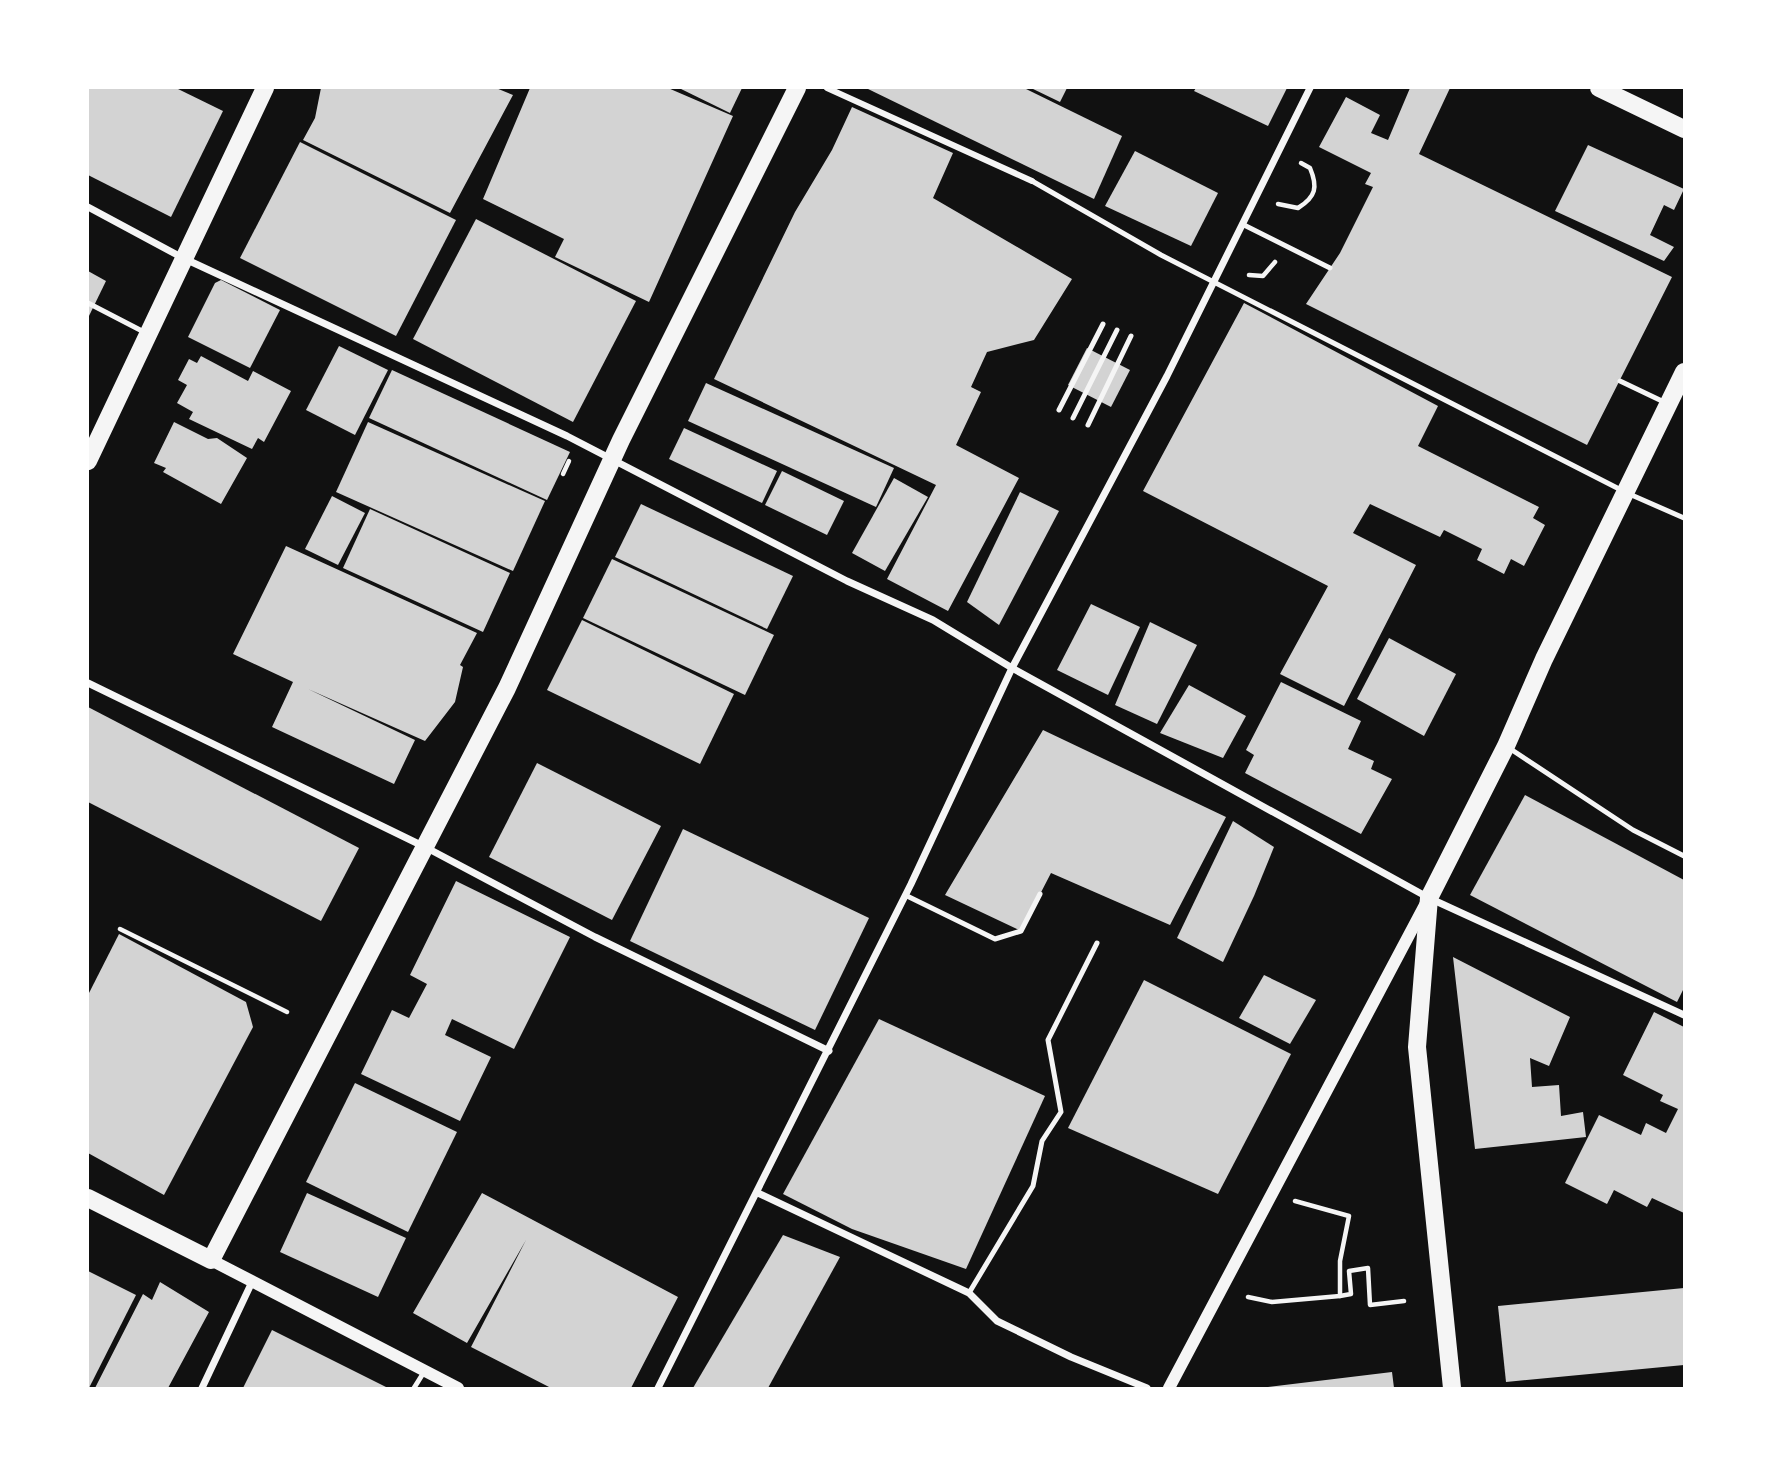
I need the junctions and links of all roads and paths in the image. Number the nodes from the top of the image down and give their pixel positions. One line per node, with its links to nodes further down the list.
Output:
1 (265, 88): 12 (main road)
2 (797, 88): 28 (main road)
3 (827, 88): 8 (street)
4 (1310, 88): 11 (street)
5 (1599, 88): 6 (main road)
6 (1685, 129)
7 (1301, 163): 9 (path)
8 (1032, 181): 16 (lane)
9 (1278, 204)
10 (88, 207): 12 (street)
11 (1242, 224): 14 (lane); 16 (street)
12 (183, 258): 20 (main road); 28 (street)
13 (1275, 261): 15 (path)
14 (1330, 268)
15 (1242, 271)
16 (1214, 281): 30 (lane); 32 (street)
17 (88, 303): 20 (lane)
18 (1103, 324): 25 (lane)
19 (1117, 330): 26 (lane)
20 (147, 334): 29 (main road)
21 (1131, 337): 27 (lane)
22 (1685, 372): 24 (main road)
23 (1620, 381): 24 (lane)
24 (1670, 405): 30 (main road)
25 (1059, 410)
26 (1073, 418)
27 (1088, 425)
28 (612, 459): 32 (street); 35 (main road)
29 (88, 461)
30 (1627, 492): 31 (lane); 34 (main road)
31 (1685, 518)
32 (1012, 668): 38 (street); 39 (street)
33 (88, 683): 35 (street)
34 (1506, 746): 36 (lane); 39 (main road)
35 (427, 848): 44 (street); 48 (main road)
36 (1685, 856)
37 (1040, 894): 38 (lane)
38 (905, 895): 44 (street)
39 (1429, 898): 43 (street); 60 (street); 61 (main road)
40 (120, 929): 42 (path)
41 (1097, 943): 50 (lane)
42 (287, 1012)
43 (1685, 1015)
44 (829, 1051): 45 (street)
45 (758, 1193): 50 (street); 58 (street)
46 (88, 1198): 48 (main road)
47 (1295, 1201): 51 (path)
48 (211, 1260): 49 (street)
49 (252, 1282): 54 (street); 55 (street)
50 (969, 1293): 59 (street)
51 (1340, 1296): 52 (path); 53 (path)
52 (1248, 1297)
53 (1404, 1301)
54 (424, 1372): 56 (lane); 57 (street)
55 (202, 1388)
56 (414, 1388)
57 (458, 1388)
58 (658, 1388)
59 (1147, 1388)
60 (1169, 1388)
61 (1452, 1388)

